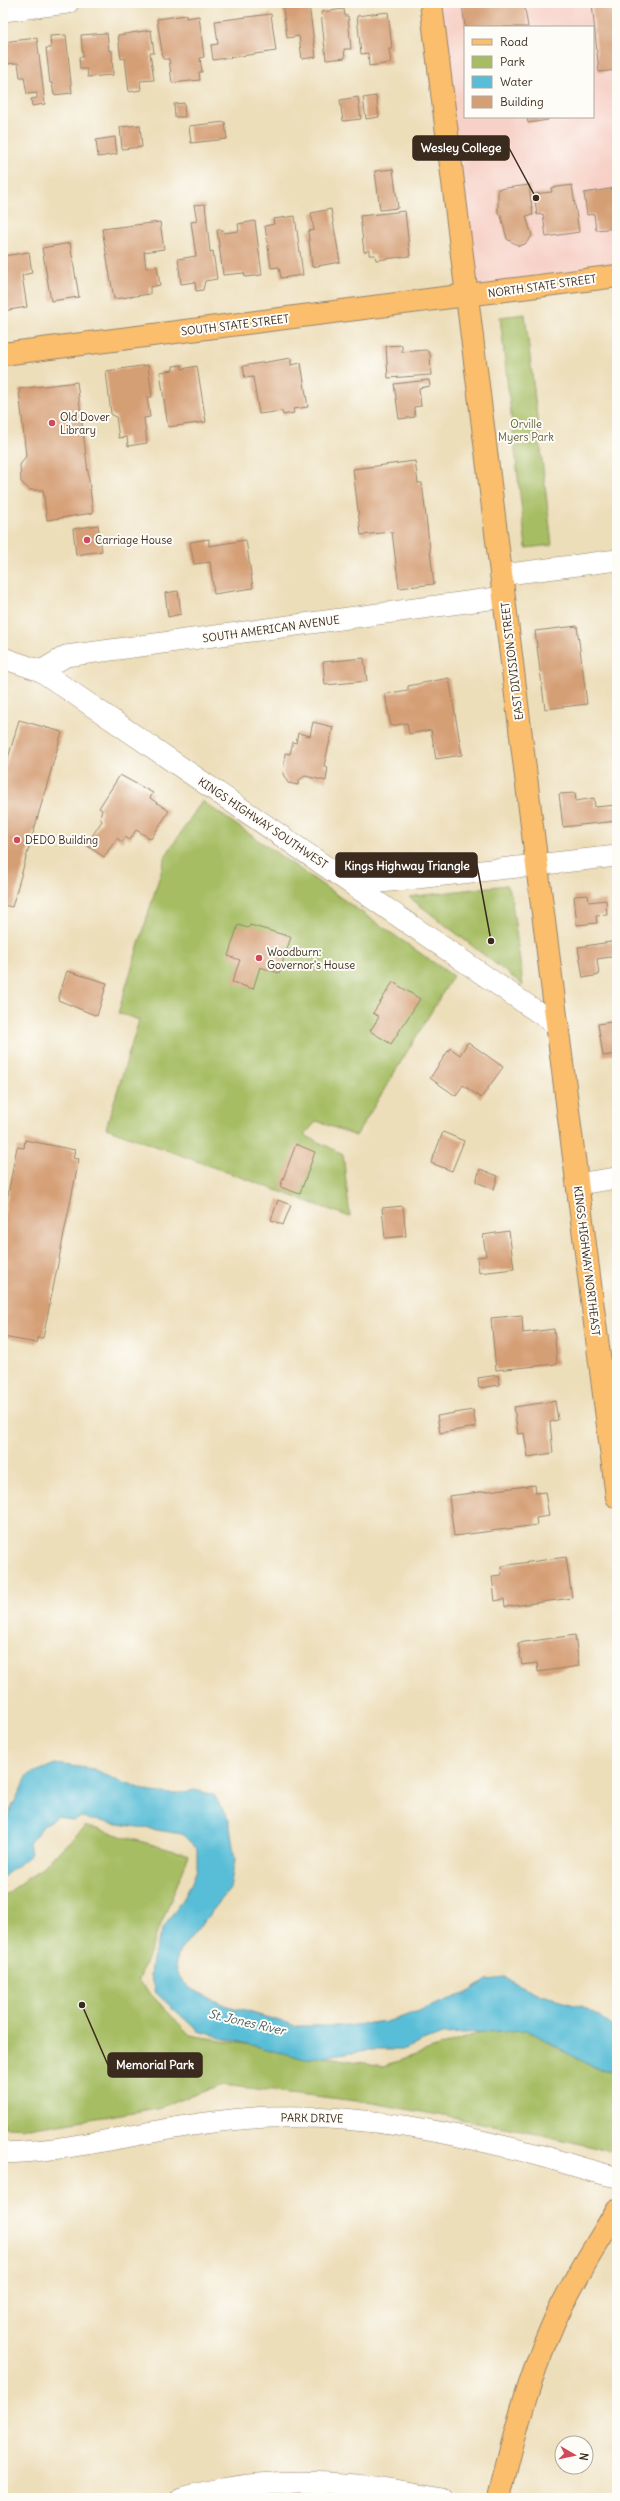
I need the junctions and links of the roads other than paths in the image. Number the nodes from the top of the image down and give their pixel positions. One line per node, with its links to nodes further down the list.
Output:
1 (68, 3): 3 (street)
2 (431, 3): 5 (main road, EAST DIVISION STREET)
3 (3, 11)
4 (617, 276): 5 (main road, NORTH STATE STREET)
5 (468, 297): 6 (main road, SOUTH STATE STREET); 8 (main road, EAST DIVISION STREET)
6 (3, 354)
7 (617, 560): 8 (street)
8 (501, 575): 9 (main road, EAST DIVISION STREET)
9 (504, 597): 11 (street, SOUTH AMERICAN AVENUE); 13 (main road, EAST DIVISION STREET)
10 (3, 658): 11 (street, KINGS HIGHWAY SOUTHWEST)
11 (41, 671): 14 (street, KINGS HIGHWAY SOUTHWEST)
12 (617, 856): 13 (street)
13 (537, 866): 14 (street); 15 (main road, EAST DIVISION STREET)
14 (354, 885): 15 (street, KINGS HIGHWAY SOUTHWEST)
15 (558, 1026): 17 (main road, KINGS HIGHWAY NORTHEAST)
16 (617, 1178): 17 (street)
17 (577, 1184): 18 (main road, KINGS HIGHWAY NORTHEAST)
18 (617, 1497)
19 (3, 2153): 20 (street, PARK DRIVE)
20 (617, 2177)
21 (617, 2210): 24 (main road)
22 (181, 2498): 23 (street)
23 (442, 2498)
24 (499, 2498)

